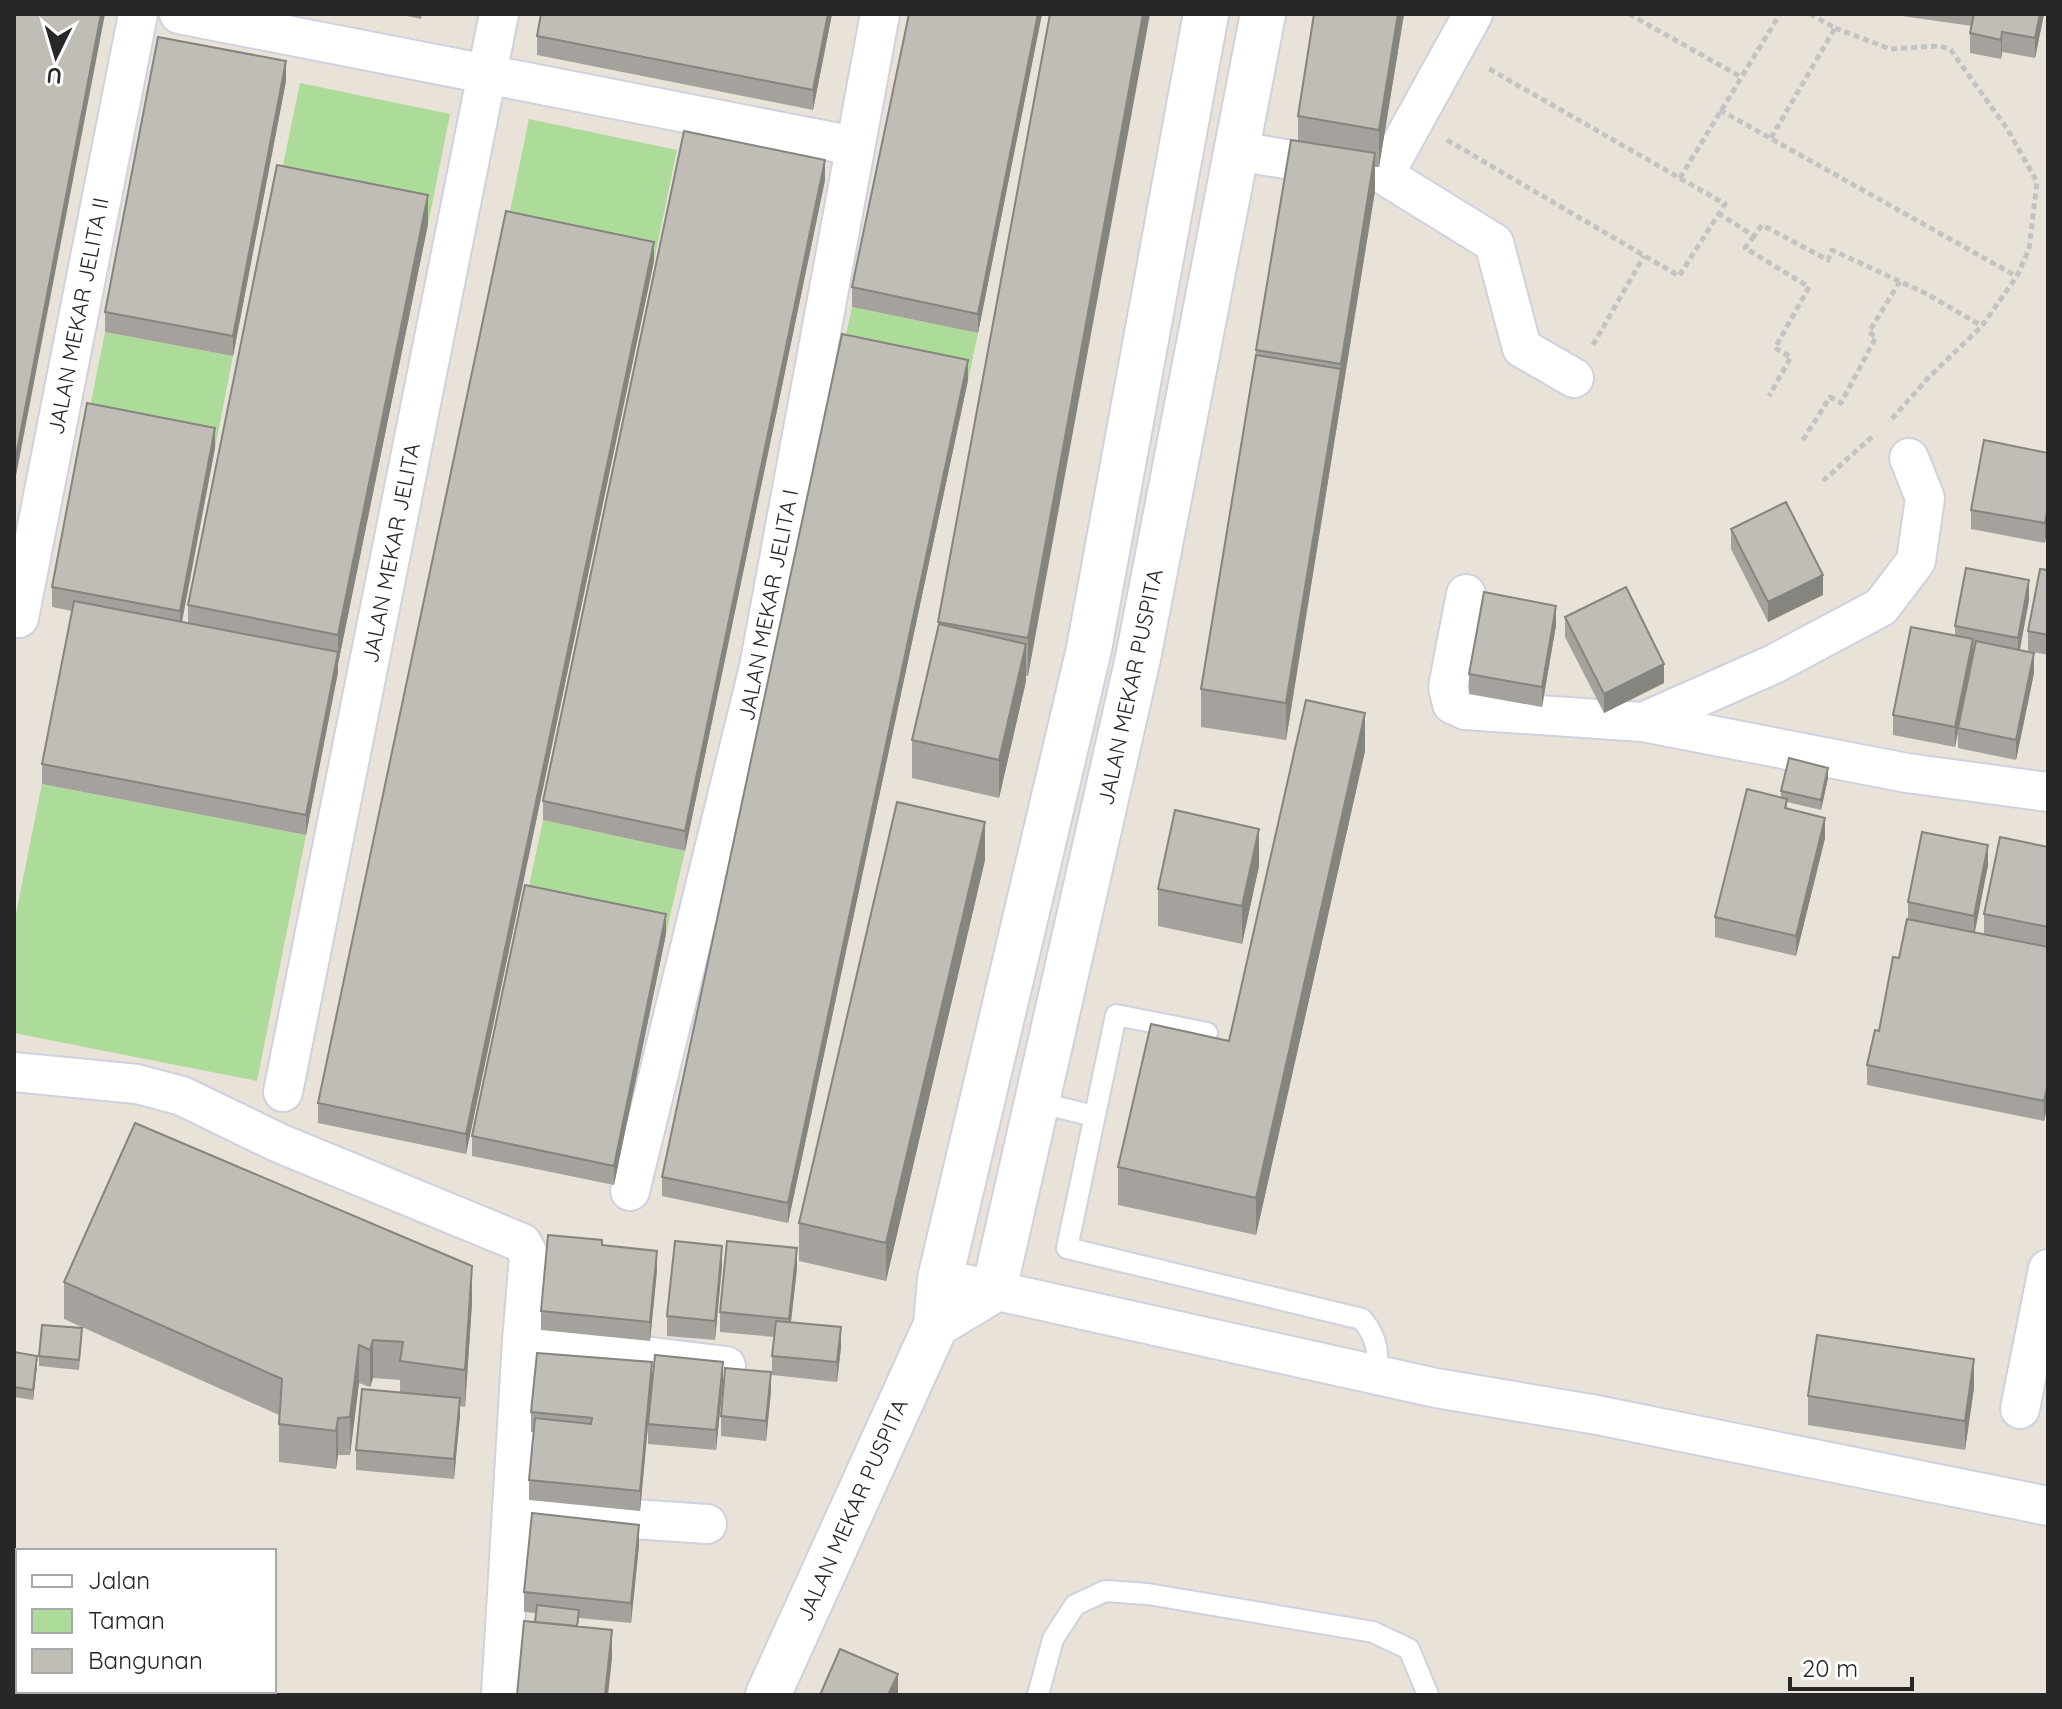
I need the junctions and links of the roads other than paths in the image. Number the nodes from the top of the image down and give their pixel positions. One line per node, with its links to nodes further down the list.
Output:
1 (138, 14): 15 (street, JALAN MEKAR JELITA II)
2 (179, 14): 8 (street)
3 (499, 14): 8 (street, JALAN MEKAR JELITA)
4 (880, 14): 9 (street, JALAN MEKAR JELITA I)
5 (1206, 14): 16 (street, JALAN MEKAR PUSPITA)
6 (1263, 14): 10 (street, JALAN MEKAR PUSPITA)
7 (1473, 14): 11 (street)
8 (487, 73): 9 (street); 22 (street, JALAN MEKAR JELITA)
9 (854, 146): 25 (street, JALAN MEKAR JELITA I)
10 (1237, 151): 11 (street); 17 (street, JALAN MEKAR PUSPITA)
11 (1384, 175): 12 (street)
12 (1574, 378)
13 (1909, 458): 18 (street)
14 (1466, 594): 18 (street)
15 (19, 618)
16 (1089, 649): 17 (street); 27 (street, JALAN MEKAR PUSPITA)
17 (1138, 658): 23 (street, JALAN MEKAR PUSPITA)
18 (1643, 722): 19 (street)
19 (2048, 792)
20 (1207, 1033): 24 (lane)
21 (14, 1072): 30 (street)
22 (283, 1092)
23 (1037, 1102): 24 (lane); 28 (street, JALAN MEKAR PUSPITA)
24 (1094, 1116): 32 (lane)
25 (630, 1191)
26 (2047, 1278): 33 (street)
27 (940, 1279): 28 (street); 29 (street, JALAN MEKAR PUSPITA)
28 (994, 1290): 29 (street); 32 (street)
29 (936, 1325): 38 (street, JALAN MEKAR PUSPITA)
30 (522, 1341): 31 (street); 35 (street)
31 (726, 1366)
32 (1377, 1376): 34 (street)
33 (2020, 1409)
34 (2048, 1506)
35 (514, 1511): 36 (street); 37 (street)
36 (707, 1524)
37 (501, 1695)
38 (768, 1695)
39 (1038, 1695): 40 (lane)
40 (1428, 1695)

